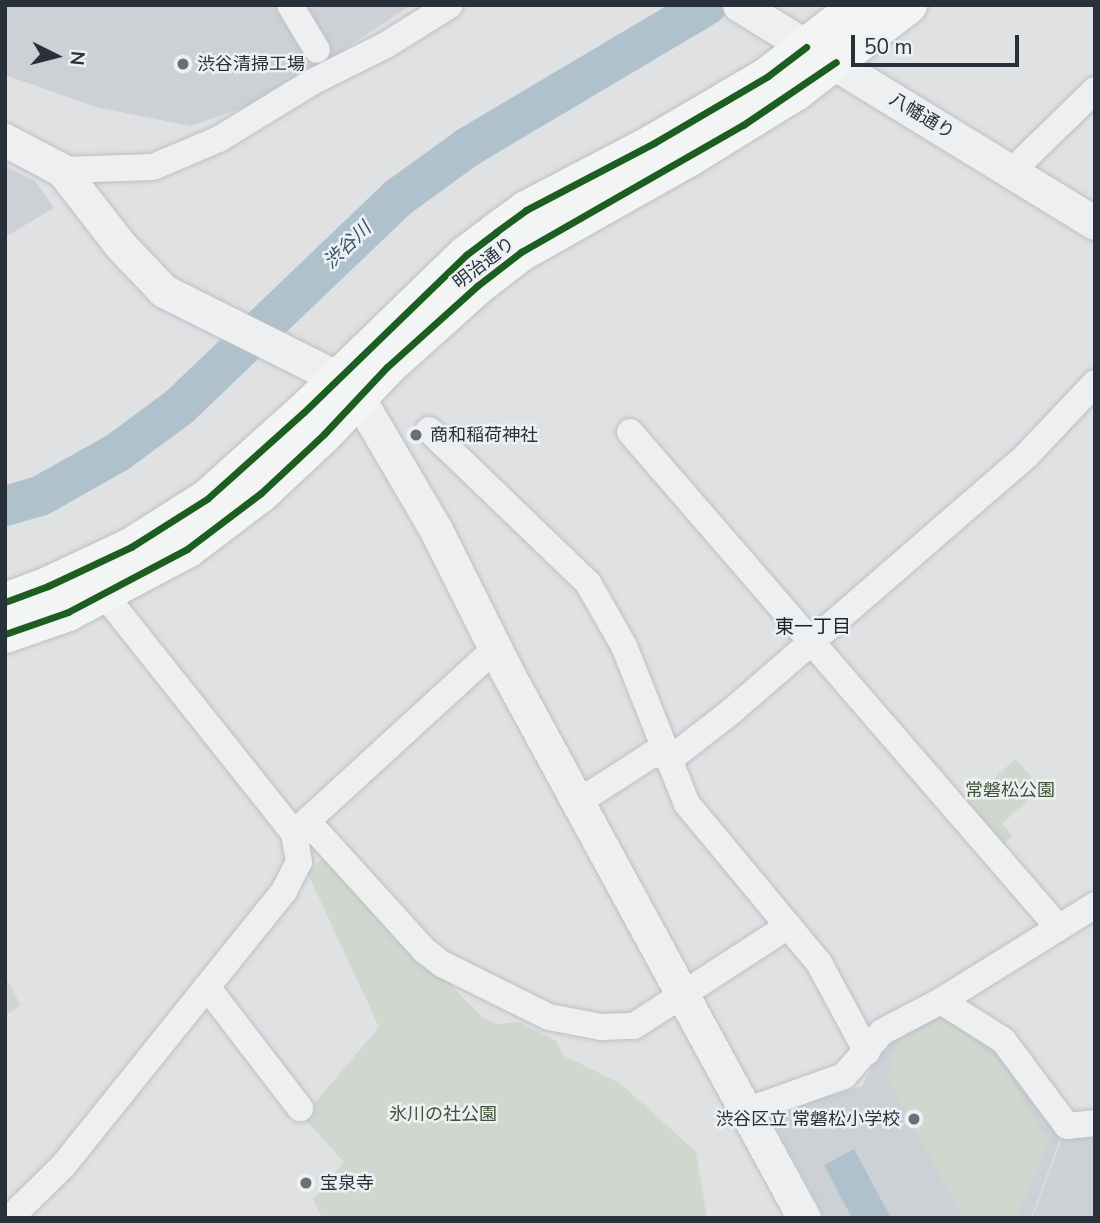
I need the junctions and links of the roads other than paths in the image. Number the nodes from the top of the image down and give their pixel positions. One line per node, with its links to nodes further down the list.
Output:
1 (290, 5): 6 (street)
2 (450, 5): 9 (street)
3 (908, 5): 5 (main road, 明治通り)
4 (743, 8): 5 (street, 八幡通り)
5 (831, 29): 10 (street, 八幡通り); 13 (main road, 明治通り)
6 (317, 50)
7 (1095, 90): 10 (street)
8 (5, 140): 9 (street)
9 (62, 170): 13 (street)
10 (1013, 170): 11 (street, 八幡通り)
11 (1095, 223)
12 (1095, 383): 19 (street)
13 (348, 388): 16 (main road, 明治通り); 17 (main road, 明治通り); 20 (street)
14 (429, 430): 21 (street)
15 (630, 432): 19 (street)
16 (104, 594): 18 (main road, 明治通り); 23 (street)
17 (5, 601)
18 (5, 634)
19 (812, 642): 21 (street); 26 (street)
20 (495, 649): 22 (street); 23 (street)
21 (666, 756): 22 (street); 25 (street)
22 (580, 801): 28 (street)
23 (298, 830): 27 (street); 28 (street)
24 (1095, 905): 26 (street)
25 (788, 926): 28 (street); 30 (street)
26 (1058, 927): 29 (street)
27 (207, 987): 31 (street); 34 (street)
28 (682, 995): 32 (street)
29 (941, 1001): 30 (street); 33 (street)
30 (867, 1052): 32 (street)
31 (300, 1108)
32 (746, 1111): 35 (street)
33 (1095, 1123)
34 (10, 1218)
35 (804, 1218)

